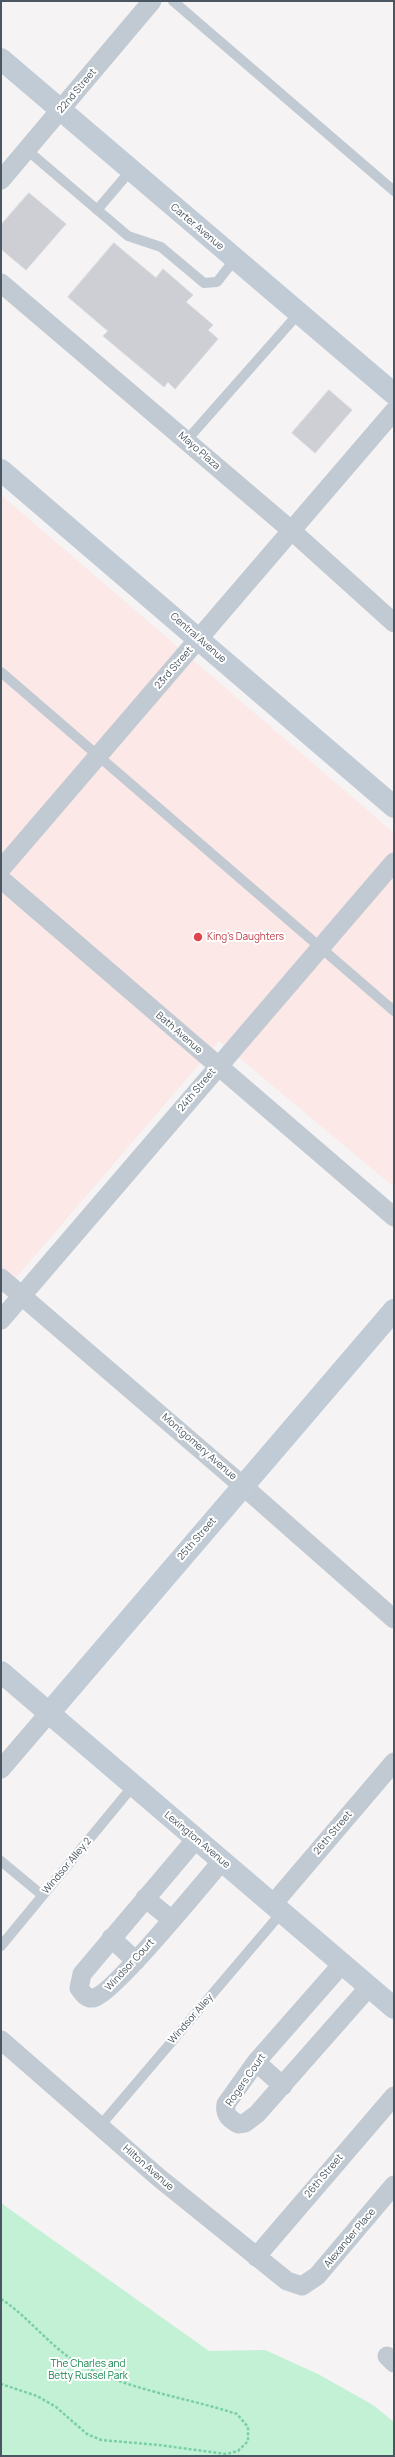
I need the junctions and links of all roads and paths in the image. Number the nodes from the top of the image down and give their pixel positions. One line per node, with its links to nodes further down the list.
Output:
1 (152, 1): 4 (street, 22nd Street)
2 (173, 1): 8 (lane)
3 (1, 59): 4 (street, Carter Avenue)
4 (61, 110): 5 (street, 22nd Street); 6 (street, Carter Avenue)
5 (27, 150): 7 (street, 22nd Street); 9 (lane)
6 (130, 170): 9 (lane); 10 (street, Carter Avenue)
7 (1, 180)
8 (394, 192)
9 (97, 210): 10 (lane)
10 (235, 259): 12 (street, Carter Avenue)
11 (1, 282): 15 (street, Mayo Plaza)
12 (299, 313): 13 (street, Carter Avenue); 15 (lane)
13 (394, 394)
14 (394, 411): 17 (street, 23rd Street)
15 (186, 441): 17 (street, Mayo Plaza)
16 (1, 470): 19 (street, Central Avenue)
17 (292, 531): 18 (street, Mayo Plaza); 19 (street, 23rd Street)
18 (394, 623)
19 (199, 639): 21 (street, 23rd Street); 22 (street, Central Avenue)
20 (1, 672): 21 (lane)
21 (98, 756): 24 (street, 23rd Street); 26 (lane)
22 (394, 807)
23 (394, 862): 26 (street, 24th Street)
24 (1, 869)
25 (1, 879): 28 (street, Bath Avenue)
26 (321, 948): 27 (lane); 28 (street, 24th Street)
27 (394, 1011)
28 (218, 1066): 29 (street, Bath Avenue); 31 (street, 24th Street)
29 (394, 1217)
30 (1, 1278): 31 (street, Montgomery Avenue)
31 (22, 1296): 33 (street, 24th Street); 34 (street, Montgomery Avenue)
32 (394, 1310): 34 (street, 25th Street)
33 (1, 1320)
34 (243, 1486): 35 (street, Montgomery Avenue); 37 (street, 25th Street)
35 (394, 1619)
36 (1, 1672): 37 (street, Lexington Avenue)
37 (49, 1713): 39 (street, 25th Street); 40 (street, Lexington Avenue)
38 (394, 1762): 46 (street, 26th Street)
39 (1, 1770)
40 (133, 1786): 41 (street, Lexington Avenue); 44 (lane, Windsor Alley 2)
41 (196, 1839): 43 (street, Lexington Avenue); 45 (street, Windsor Court)
42 (1, 1861): 44 (lane)
43 (222, 1861): 46 (street, Lexington Avenue); 47 (street, Windsor Court)
44 (42, 1895): 49 (lane, Windsor Alley 2)
45 (146, 1898): 47 (street); 48 (street, Windsor Court)
46 (278, 1908): 51 (street, Lexington Avenue); 58 (lane, Windsor Alley)
47 (172, 1920): 50 (street, Windsor Court)
48 (111, 1938): 50 (street); 50 (street, Windsor Court)
49 (1, 1946)
50 (136, 1960)
51 (343, 1963): 52 (street, Lexington Avenue); 55 (street, Rogers Court)
52 (369, 1987): 53 (street, Lexington Avenue); 56 (street, Rogers Court)
53 (394, 2008)
54 (1, 2040): 58 (street, Hilton Avenue)
55 (256, 2062): 56 (street); 56 (street, Rogers Court)
56 (283, 2086)
57 (394, 2096): 60 (street, 26th Street)
58 (100, 2126): 60 (street, Hilton Avenue)
59 (394, 2185): 61 (street, Alexander Place)
60 (256, 2258): 61 (street, Hilton Avenue)
61 (302, 2286)
62 (1, 2299): 63 (path)
63 (1, 2384)

